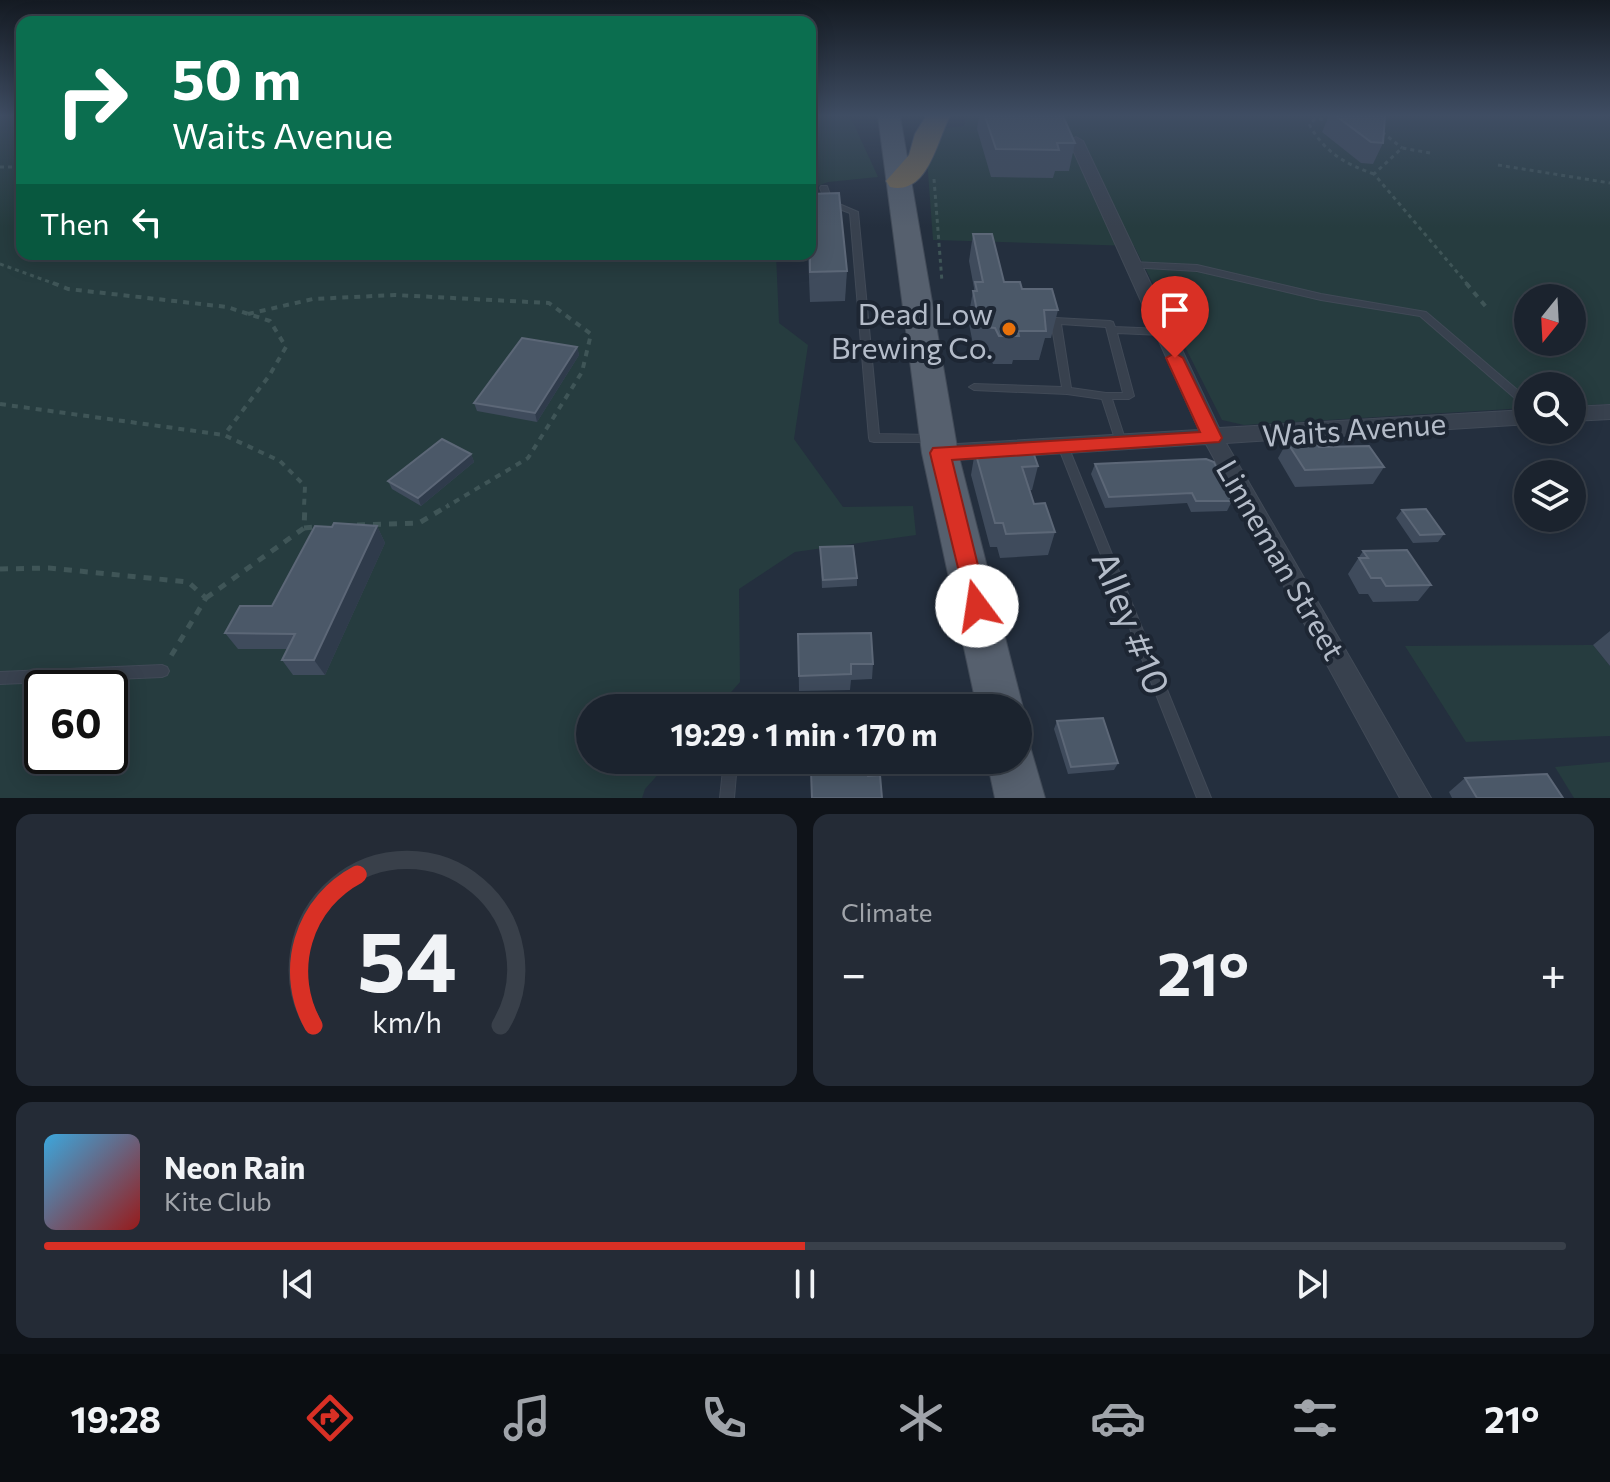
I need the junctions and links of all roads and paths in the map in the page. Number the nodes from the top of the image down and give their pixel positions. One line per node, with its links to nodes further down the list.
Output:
1 (895, 153): 9 (main road)
2 (923, 153): 9 (highway)
3 (1082, 153): 13 (street, Linneman Street)
4 (1331, 153): 8 (path)
5 (1396, 153): 8 (path)
6 (1498, 165): 10 (path)
7 (934, 172): 14 (path)
8 (1374, 174): 15 (path)
9 (900, 181): 30 (main road)
10 (1610, 183)
11 (824, 188): 30 (lane)
12 (0, 264): 16 (path)
13 (1132, 265): 18 (street, Linneman Street); 21 (lane)
14 (942, 289)
15 (1487, 308)
16 (248, 314): 27 (path); 32 (path)
17 (1112, 330): 18 (lane); 20 (lane); 22 (lane)
18 (1162, 332): 28 (street, Linneman Street)
19 (974, 387): 20 (lane)
20 (1067, 391): 22 (lane)
21 (1514, 392)
22 (1106, 396): 29 (lane)
23 (0, 404): 27 (path)
24 (1610, 412): 25 (street)
25 (1586, 413)
26 (1514, 418): 28 (street, Waits Avenue)
27 (224, 435): 34 (path)
28 (1213, 438): 29 (street, Waits Avenue); 45 (street, Linneman Street)
29 (1121, 442): 31 (street, Waits Avenue)
30 (939, 446): 31 (street, Waits Avenue); 39 (main road)
31 (1063, 446): 44 (lane, Alley #10)
32 (347, 526)
33 (319, 527): 34 (path)
34 (304, 528): 36 (path)
35 (0, 569): 36 (path)
36 (206, 598): 37 (path)
37 (162, 671): 38 (lane)
38 (0, 678)
39 (997, 694)
40 (729, 774): 42 (lane)
41 (1015, 774): 43 (main road)
42 (727, 798)
43 (1020, 798)
44 (1204, 798)
45 (1416, 798)

